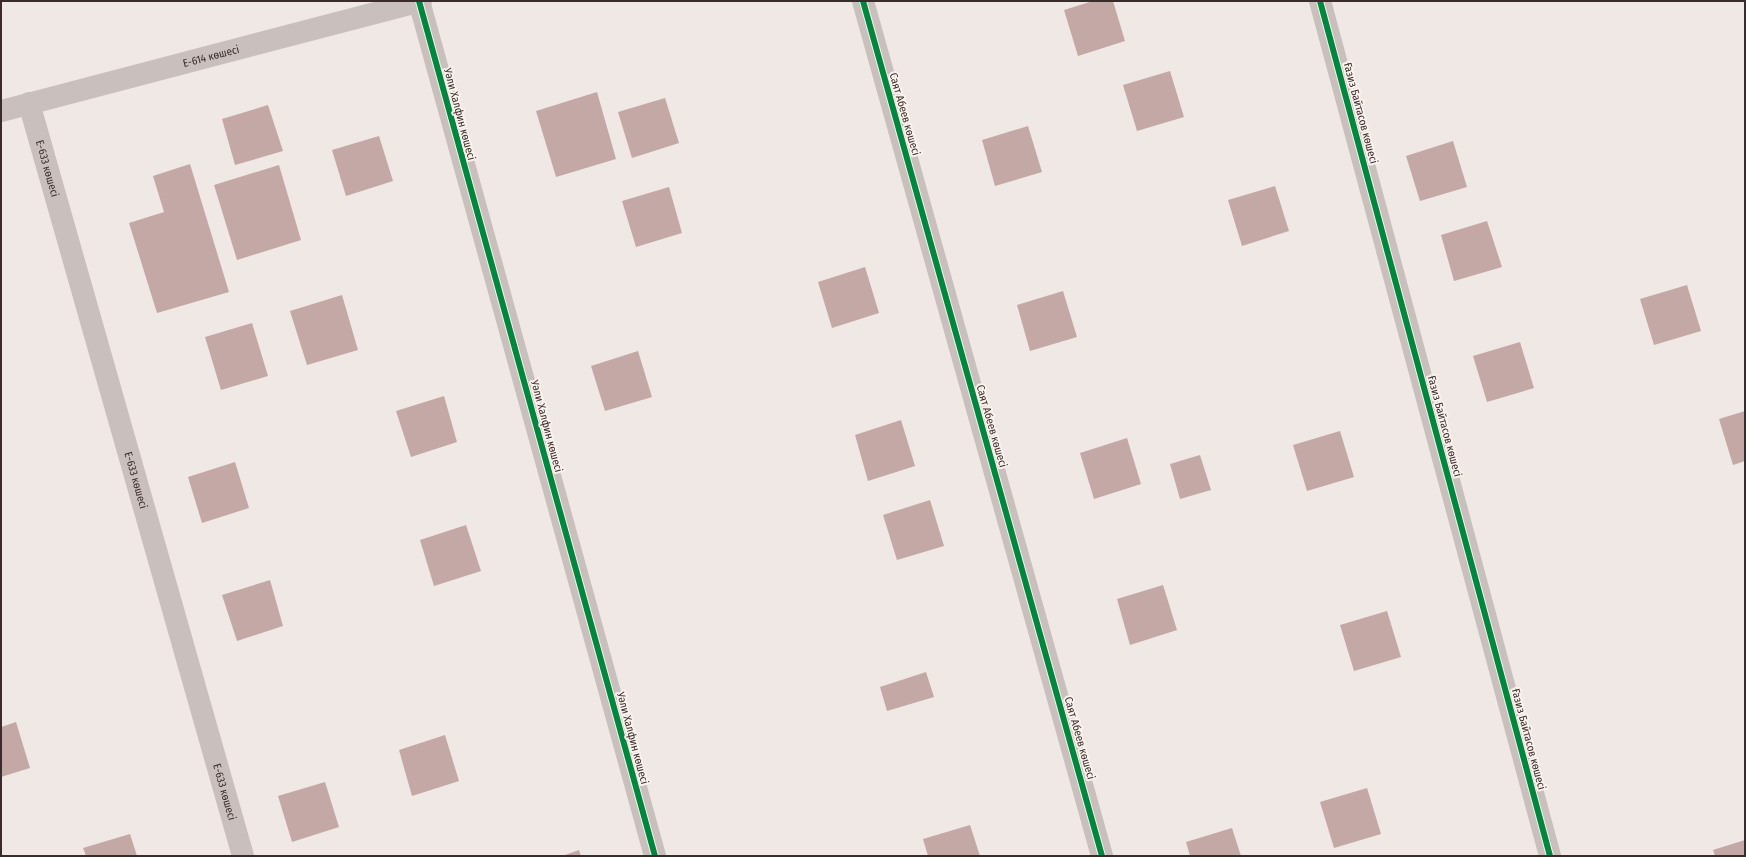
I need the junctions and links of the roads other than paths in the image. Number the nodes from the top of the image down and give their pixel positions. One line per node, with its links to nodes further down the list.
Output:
1 (420, 1): 4 (street, Е-614 көшесі); 7 (street, Уәли Халфин көшесі)
2 (863, 1): 8 (street, Саят Абеев көшесі)
3 (1320, 1): 9 (street, Ғазиз Байтасов көшесі)
4 (29, 104): 5 (street, Е-614 көшесі); 6 (street, Е-633 көшесі)
5 (1, 111)
6 (243, 856)
7 (655, 856)
8 (1102, 856)
9 (1550, 856)

